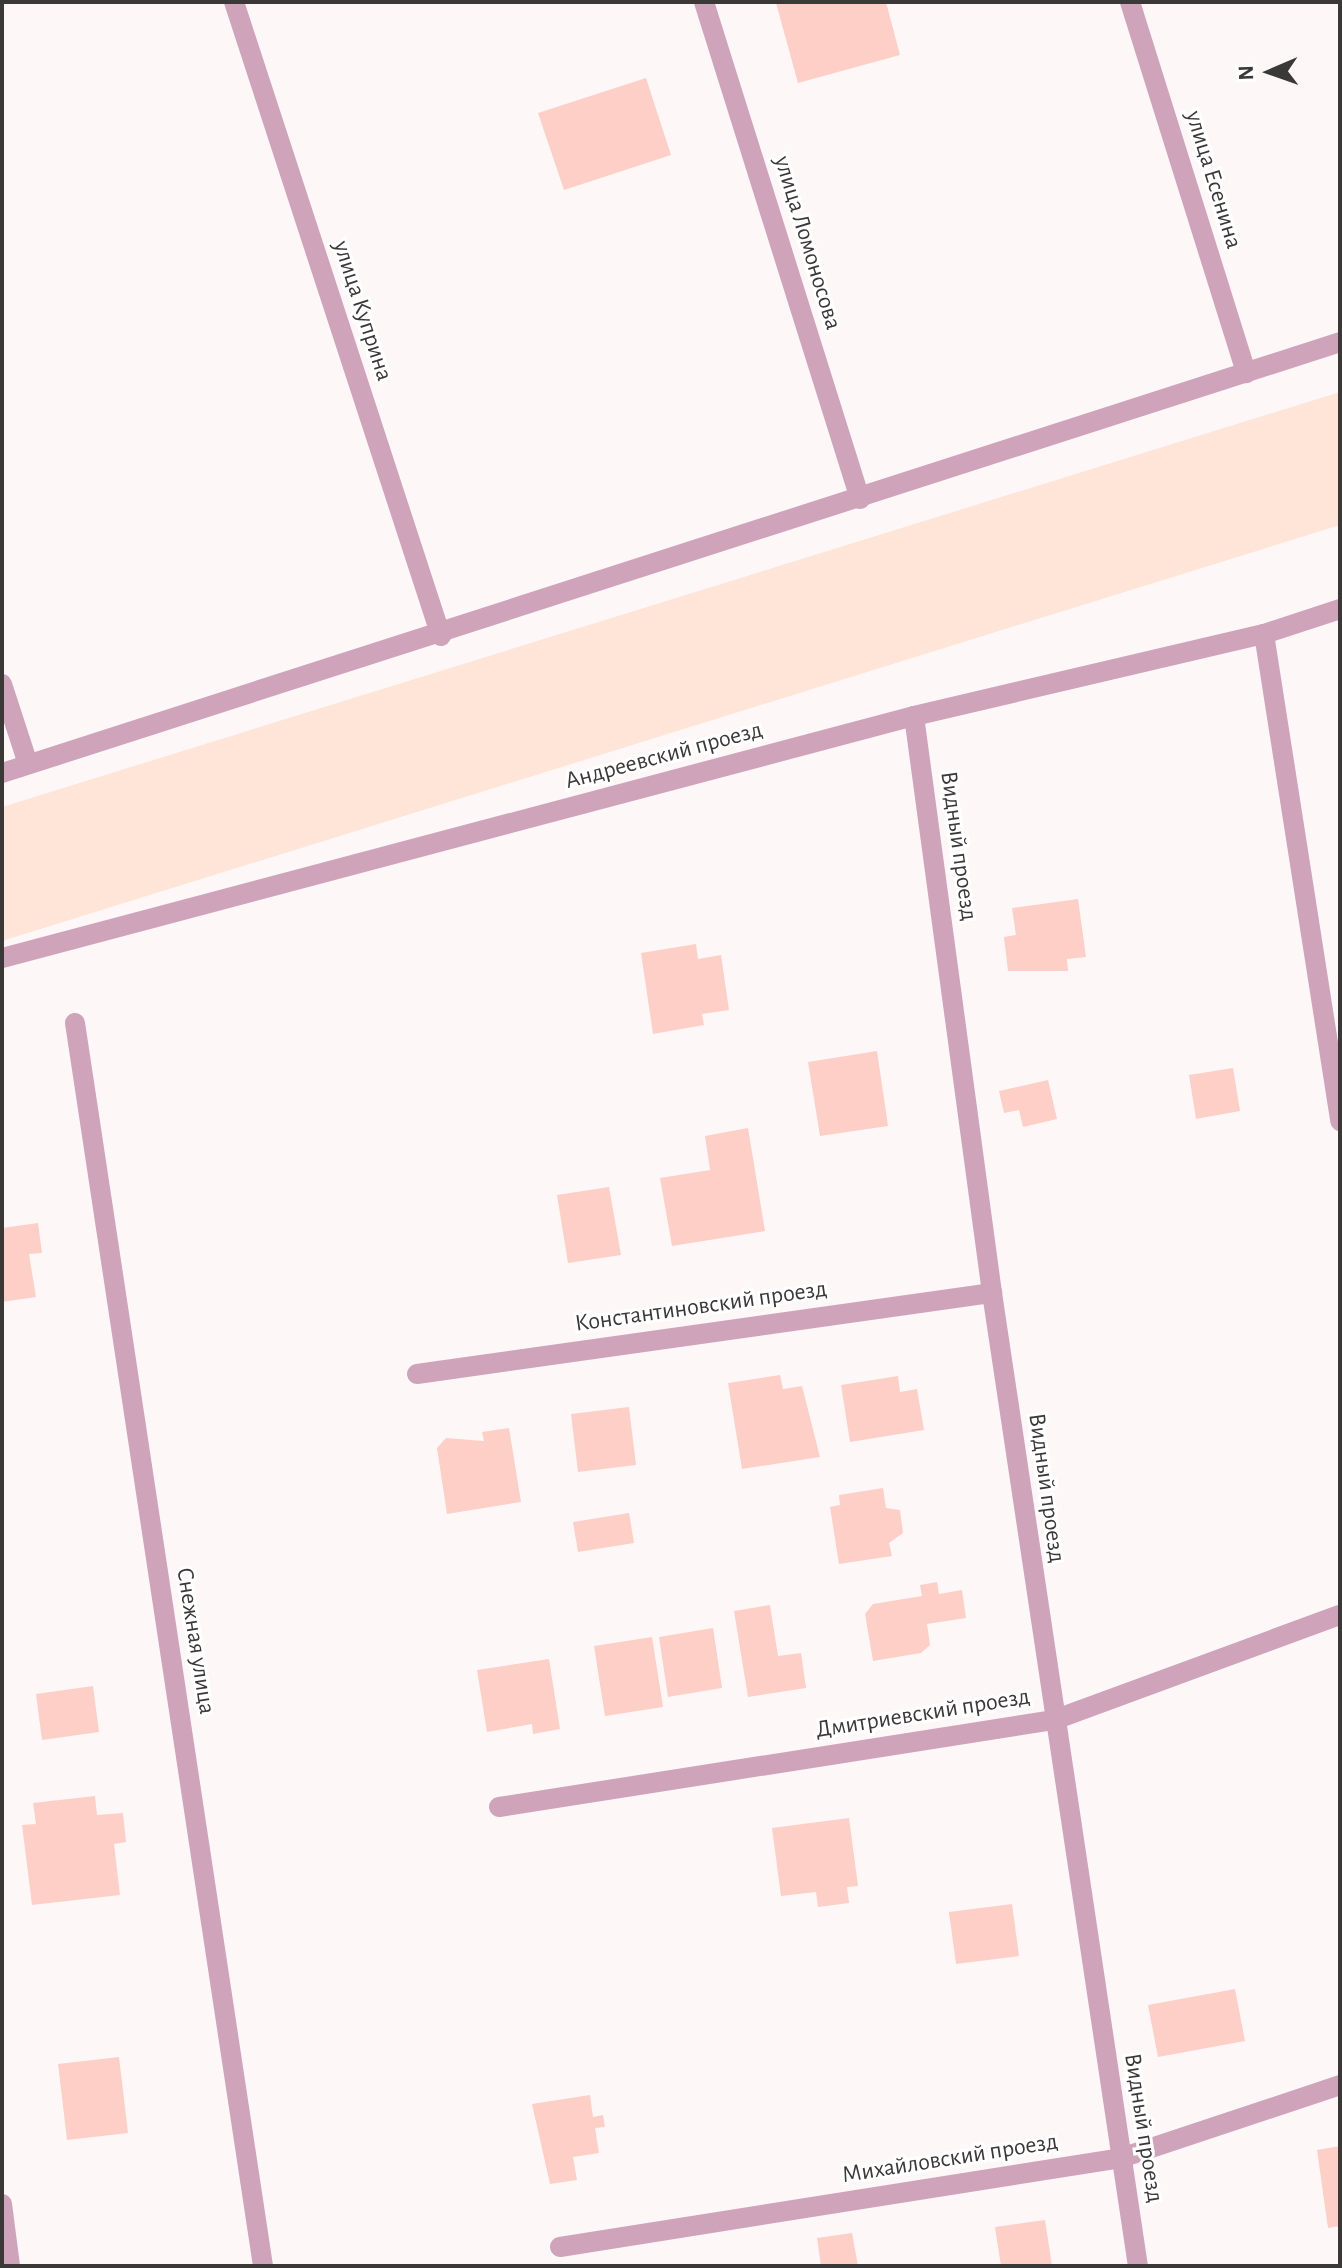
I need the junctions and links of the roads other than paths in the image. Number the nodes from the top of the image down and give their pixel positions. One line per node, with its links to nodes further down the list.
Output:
1 (234, 2): 9 (street, улица Куприна)
2 (704, 2): 6 (street, улица Ломоносова)
3 (1130, 2): 5 (street, улица Есенина)
4 (1340, 342): 5 (street)
5 (1246, 373): 6 (street)
6 (860, 499): 9 (street)
7 (1340, 609): 8 (street, Андреевский проезд)
8 (1264, 634): 11 (street, Андреевский проезд); 16 (street)
9 (441, 636): 12 (street)
10 (2, 684): 12 (street)
11 (914, 716): 14 (street, Андреевский проезд); 17 (street, Видный проезд)
12 (28, 764): 13 (street)
13 (2, 773)
14 (2, 958)
15 (75, 1023): 27 (street, Снежная улица)
16 (1340, 1121)
17 (992, 1293): 18 (street, Константиновский проезд); 20 (street, Видный проезд)
18 (417, 1374)
19 (1340, 1615): 20 (street, Дмитриевский проезд)
20 (1054, 1720): 21 (street, Дмитриевский проезд); 23 (street, Видный проезд)
21 (499, 1807)
22 (1340, 2085): 23 (street, Михайловский проезд)
23 (1121, 2158): 25 (street, Михайловский проезд); 28 (street, Видный проезд)
24 (2, 2204): 26 (street)
25 (560, 2247)
26 (10, 2266)
27 (263, 2266)
28 (1138, 2266)

